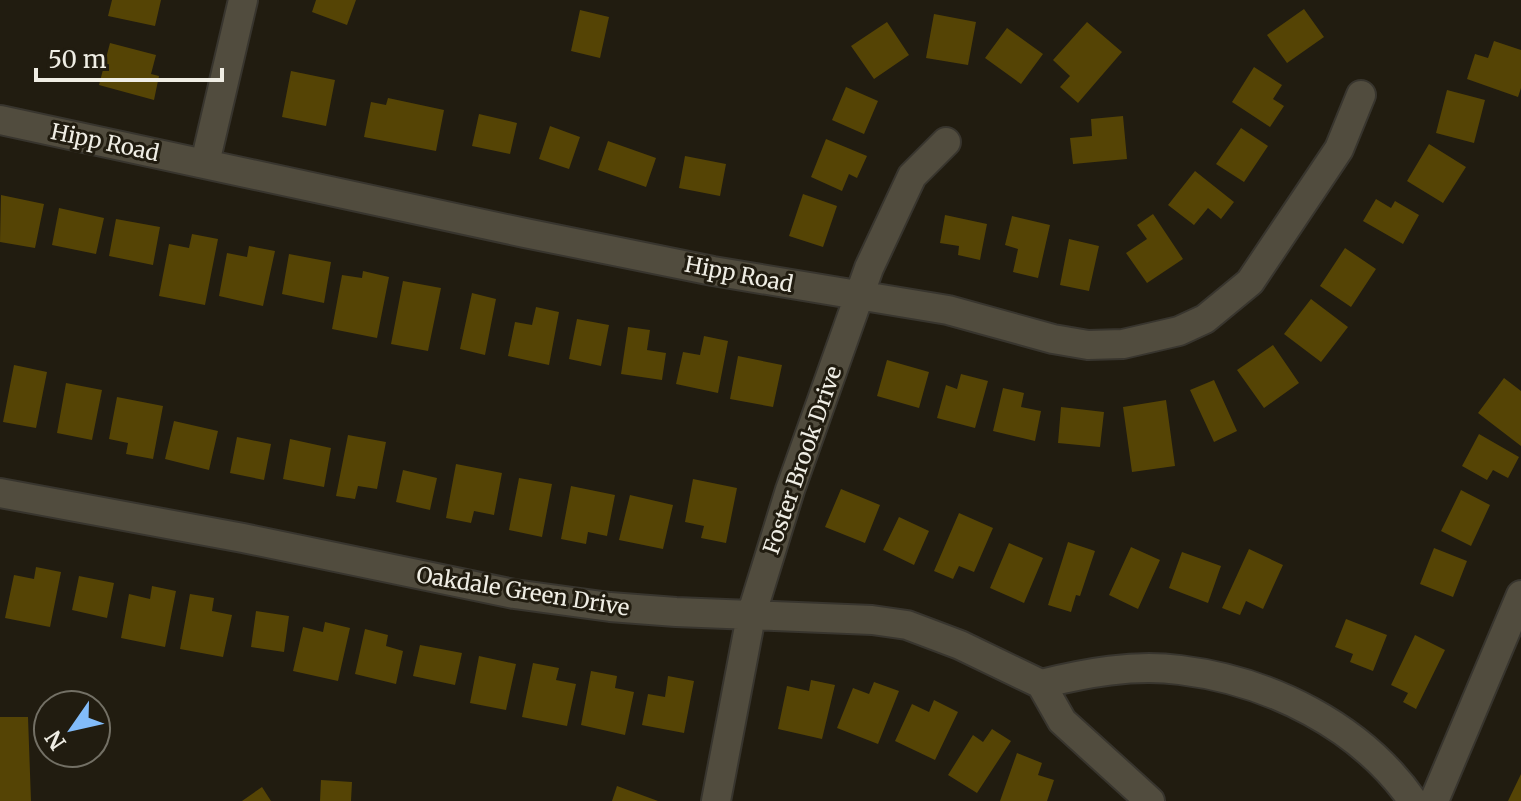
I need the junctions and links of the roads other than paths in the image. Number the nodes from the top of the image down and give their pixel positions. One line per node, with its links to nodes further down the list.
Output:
1 (243, 0): 5 (street)
2 (1361, 95): 6 (street, Hipp Road)
3 (0, 120): 5 (street, Hipp Road)
4 (946, 142): 6 (street, Foster Brook Drive)
5 (205, 163): 6 (street, Hipp Road)
6 (859, 296): 9 (street, Foster Brook Drive)
7 (0, 493): 9 (street, Oakdale Green Drive)
8 (1521, 595): 14 (street)
9 (751, 616): 10 (street, Oakdale Green Drive); 11 (street, Foster Brook Drive)
10 (1041, 684): 12 (street); 13 (street)
11 (716, 801)
12 (1150, 801)
13 (1413, 801)
14 (1434, 801)

